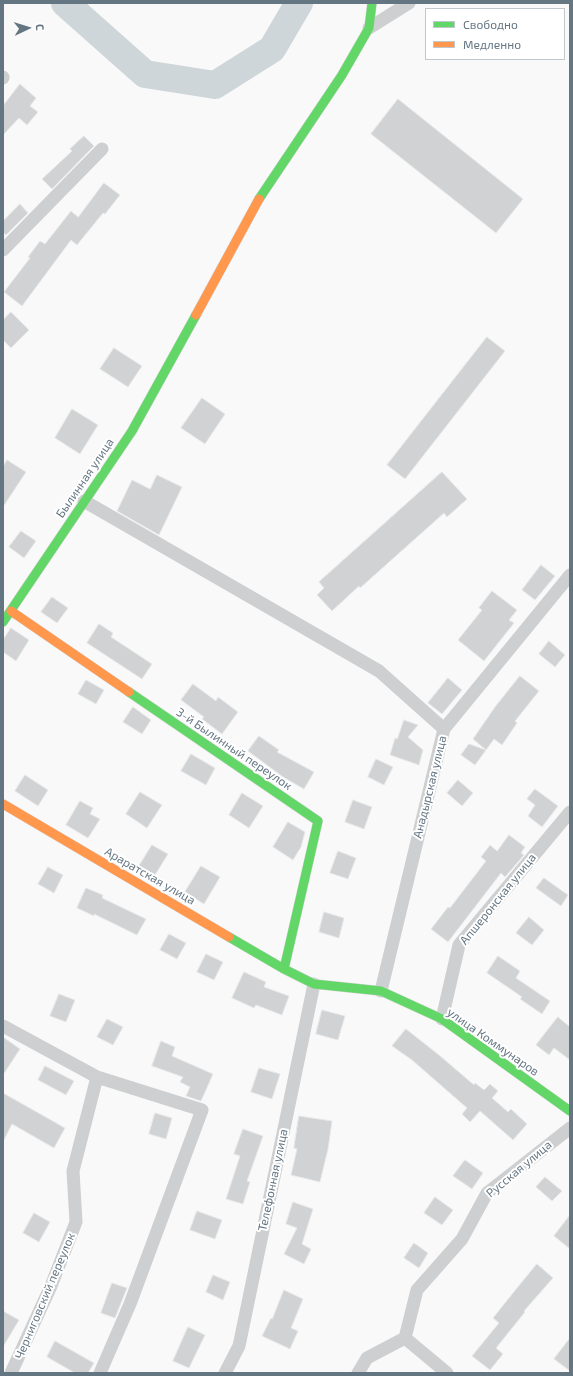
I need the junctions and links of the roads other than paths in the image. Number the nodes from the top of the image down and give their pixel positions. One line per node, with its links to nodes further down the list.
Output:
1 (372, 3): 3 (street)
2 (409, 3): 3 (street)
3 (370, 28): 6 (street, Былинная улица)
4 (102, 149): 5 (street)
5 (3, 250)
6 (84, 502): 8 (street, Былинная улица); 10 (street)
7 (570, 575): 10 (street, Анадырская улица)
8 (11, 611): 9 (street, Былинная улица); 13 (street, 3-й Былинный переулок)
9 (3, 622)
10 (444, 729): 15 (street, Анадырская улица)
11 (3, 804): 13 (street, Араратская улица)
12 (570, 812): 16 (street, Апшеронская улица)
13 (284, 969): 14 (street, улица Коммунаров)
14 (314, 984): 15 (street, улица Коммунаров); 24 (street, Телефонная улица)
15 (381, 991): 16 (street, улица Коммунаров)
16 (442, 1019): 19 (street, улица Коммунаров)
17 (3, 1026): 18 (street)
18 (97, 1077): 22 (street, Черниговский переулок); 23 (street)
19 (570, 1111)
20 (570, 1128): 21 (street, Русская улица)
21 (405, 1338): 25 (street); 26 (street)
22 (11, 1373)
23 (100, 1373)
24 (225, 1373)
25 (358, 1373)
26 (447, 1373)

